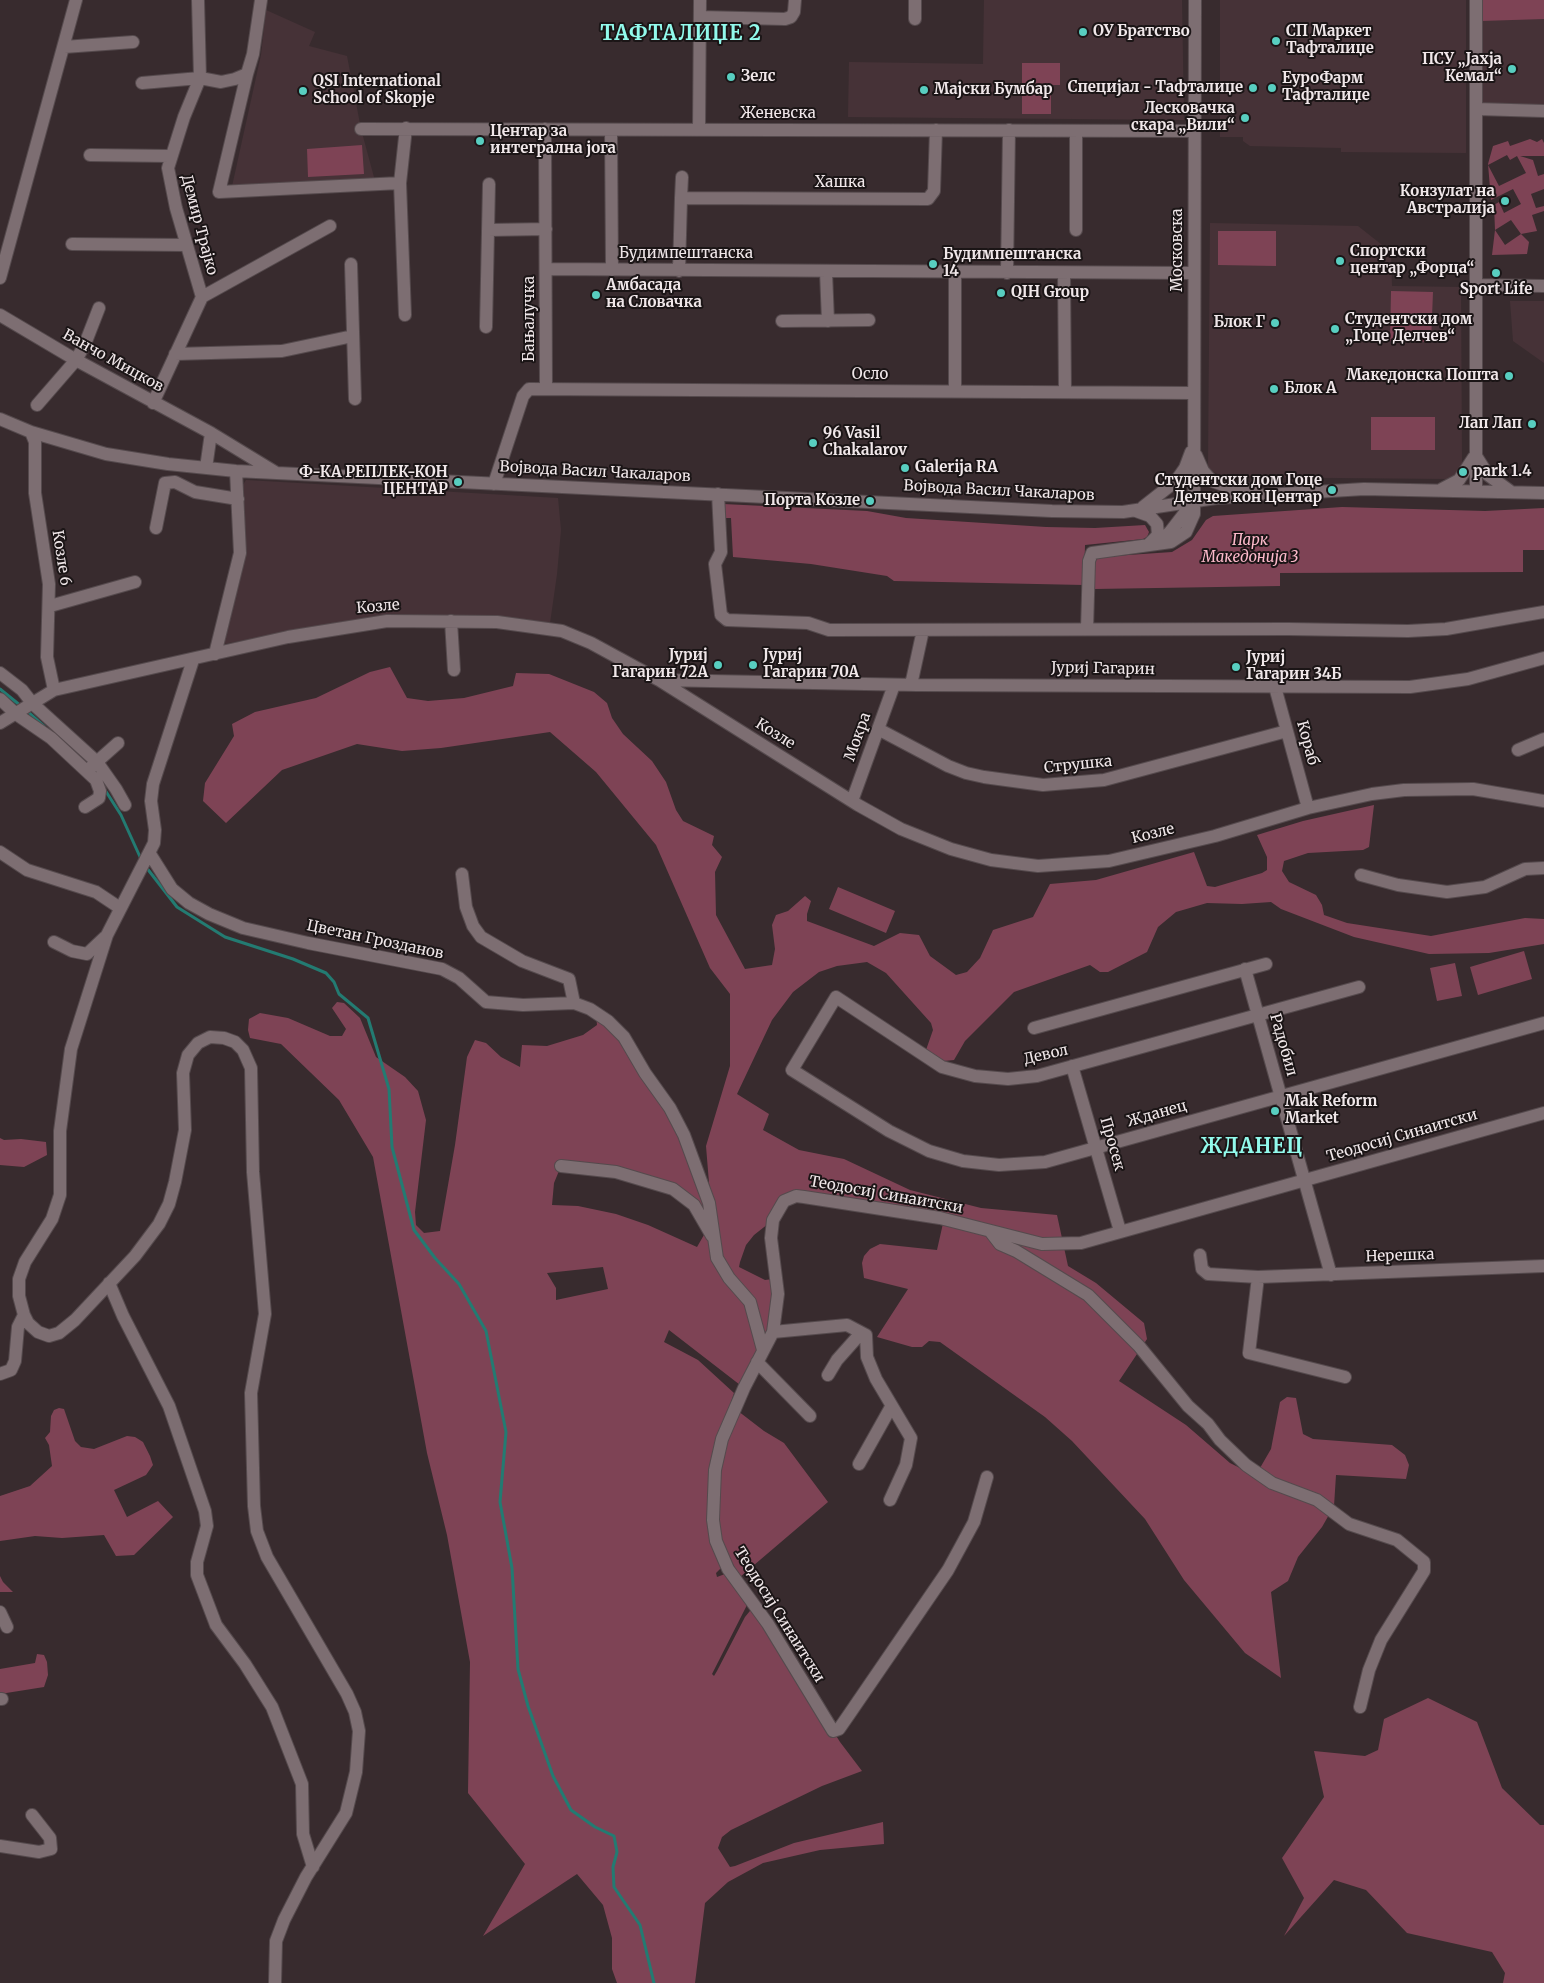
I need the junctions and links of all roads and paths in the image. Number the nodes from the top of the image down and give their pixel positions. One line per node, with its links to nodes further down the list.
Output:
1 (76, 0): 12 (street)
2 (198, 0): 14 (street, Демир Трајко)
3 (261, 0): 13 (street)
4 (700, 0): 9 (street)
5 (795, 0): 9 (street)
6 (915, 0): 10 (street)
7 (1195, 0): 26 (street, Московска)
8 (1476, 0): 16 (street)
9 (700, 17): 22 (street)
10 (915, 19)
11 (133, 42): 12 (street)
12 (64, 47): 39 (street)
13 (247, 74): 14 (street); 30 (street, Демир Трајко)
14 (200, 78): 15 (street); 28 (street, Демир Трајко)
15 (142, 83)
16 (1476, 109): 17 (street); 50 (street)
17 (1544, 111)
18 (406, 128): 19 (street, Женевска); 20 (street, Женевска); 30 (street)
19 (361, 129)
20 (545, 130): 21 (street, Женевска); 34 (street, Бањалучка)
21 (612, 130): 22 (street, Женевска); 42 (street)
22 (699, 130): 23 (street, Женевска)
23 (936, 130): 24 (street, Женевска); 32 (street, Хашка)
24 (1009, 130): 25 (street, Женевска); 46 (street)
25 (1076, 131): 26 (street, Женевска); 36 (street)
26 (1195, 131): 48 (street, Московска)
27 (90, 155): 28 (street)
28 (170, 156): 38 (street, Демир Трајко)
29 (682, 177): 32 (street)
30 (400, 183): 55 (street)
31 (490, 184): 35 (street)
32 (681, 198): 43 (street)
33 (330, 226): 52 (street, Демир Трајко)
34 (546, 229): 35 (street); 41 (street, Бањалучка)
35 (488, 230): 59 (street)
36 (1076, 230)
37 (72, 244): 38 (street)
38 (187, 245): 52 (street, Демир Трајко)
39 (4, 252): 49 (street)
40 (351, 264): 60 (street)
41 (546, 270): 42 (street, Будимпештанска); 63 (street, Бањалучка)
42 (612, 270): 43 (street, Будимпештанска)
43 (679, 271): 44 (street, Будимпештанска)
44 (826, 272): 45 (street, Будимпештанска); 57 (street)
45 (956, 272): 46 (street, Будимпештанска); 64 (street)
46 (1007, 273): 47 (street, Будимпештанска)
47 (1064, 273): 48 (street, Будимпештанска); 65 (street)
48 (1194, 273): 66 (street, Московска)
49 (0, 278)
50 (1475, 285): 51 (street); 74 (street)
51 (1544, 286)
52 (202, 297): 61 (street, Демир Трајко)
53 (99, 308): 62 (street)
54 (0, 315): 62 (street, Ванчо Мицков)
55 (405, 316)
56 (868, 320): 57 (street)
57 (828, 321): 58 (street)
58 (782, 322)
59 (486, 327)
60 (353, 336): 61 (street); 67 (street)
61 (175, 354): 68 (street, Демир Трајко)
62 (76, 360): 68 (street, Ванчо Мицков); 69 (street)
63 (546, 389): 64 (street, Осло); 78 (street)
64 (955, 391): 65 (street, Осло)
65 (1064, 392): 66 (street, Осло)
66 (1193, 393): 73 (street, Московска)
67 (355, 399)
68 (153, 403): 72 (street, Ванчо Мицков)
69 (37, 405)
70 (0, 419): 71 (street, Војвода Васил Чакаларов)
71 (31, 432): 75 (street, Војвода Васил Чакаларов); 91 (street, Козле 6)
72 (212, 433): 75 (street); 77 (street, Ванчо Мицков)
73 (1194, 443): 82 (street); 86 (street, Московска); 87 (street)
74 (1476, 453): 79 (street); 80 (street); 81 (street)
75 (206, 468): 76 (street, Војвода Васил Чакаларов)
76 (236, 471): 77 (street, Војвода Васил Чакаларов); 85 (street)
77 (277, 473): 78 (street, Војвода Васил Чакаларов)
78 (494, 484): 84 (street, Војвода Васил Чакаларов)
79 (1437, 490): 80 (street); 82 (street)
80 (1476, 491): 81 (street)
81 (1513, 492): 83 (street)
82 (1271, 493): 86 (street, Војвода Васил Чакаларов)
83 (1544, 493)
84 (718, 494): 87 (street, Војвода Васил Чакаларов); 95 (street)
85 (238, 499): 88 (street); 96 (street)
86 (1194, 501): 87 (street, Војвода Васил Чакаларов); 89 (street)
87 (1136, 511): 89 (street)
88 (156, 528)
89 (1149, 546): 94 (street)
90 (136, 582): 91 (street)
91 (50, 606): 105 (street, Козле 6)
92 (1544, 612): 94 (street)
93 (450, 621): 96 (street, Козле); 99 (street); 101 (street, Козле)
94 (1087, 629): 95 (street)
95 (923, 630): 103 (street)
96 (214, 654): 98 (street, Козле)
97 (1544, 658): 104 (street, Јуриј Гагарин)
98 (193, 660): 105 (street, Козле); 122 (street)
99 (454, 670)
100 (0, 673): 107 (street)
101 (659, 680): 102 (street, Јуриј Гагарин); 116 (street, Козле)
102 (894, 685): 103 (street, Јуриј Гагарин); 110 (street, Мокра)
103 (911, 685): 104 (street, Јуриј Гагарин)
104 (1275, 687): 111 (street, Кораб)
105 (54, 690): 107 (street, Козле)
106 (0, 699): 108 (street)
107 (33, 704): 108 (street, Козле); 115 (street)
108 (16, 714): 109 (street, Козле); 115 (street)
109 (0, 723)
110 (878, 729): 111 (street, Струшка); 116 (street, Мокра)
111 (1287, 731): 120 (street, Кораб)
112 (1544, 739): 114 (street)
113 (118, 743): 115 (street)
114 (1518, 750)
115 (92, 766): 118 (street); 119 (street)
116 (852, 801): 120 (street, Козле)
117 (1544, 801): 120 (street, Козле)
118 (124, 805)
119 (85, 808)
120 (1308, 808)
121 (0, 852): 126 (street)
122 (150, 854): 126 (street); 132 (street, Цветан Грозданов)
123 (1544, 868): 125 (street)
124 (462, 874): 132 (street)
125 (1361, 875)
126 (120, 908): 127 (street)
127 (107, 935): 128 (street); 151 (street)
128 (54, 942)
129 (1266, 964): 130 (street, Девол)
130 (1245, 969): 133 (street, Радобил); 135 (street, Девол)
131 (1359, 987): 133 (street, Девол)
132 (574, 1004): 145 (street)
133 (1258, 1014): 136 (street, Девол); 138 (street, Радобил)
134 (1544, 1022): 138 (street, Жданец)
135 (1034, 1028)
136 (1072, 1066): 137 (street, Девол); 140 (street, Просек)
137 (792, 1070): 140 (street, Жданец)
138 (1281, 1096): 140 (street, Жданец); 142 (street, Радобил)
139 (1544, 1113): 142 (street, Теодосиј Синаитски)
140 (1096, 1148): 144 (street, Просек)
141 (561, 1166): 145 (street)
142 (1304, 1180): 144 (street, Теодосиј Синаитски); 148 (street, Радобил)
143 (990, 1231): 144 (street, Теодосиј Синаитски); 152 (street, Теодосиј Синаитски); 165 (street)
144 (1120, 1231)
145 (714, 1241): 154 (street)
146 (1200, 1255): 149 (street, Нерешка)
147 (1544, 1266): 148 (street, Нерешка)
148 (1331, 1275): 149 (street, Нерешка)
149 (1258, 1277): 157 (street)
150 (109, 1282): 151 (street); 168 (street); 168 (street)
151 (24, 1315): 155 (street)
152 (774, 1332): 153 (street); 154 (street, Теодосиј Синаитски)
153 (861, 1333): 156 (street); 158 (street)
154 (760, 1356): 159 (street); 161 (street, Теодосиј Синаитски)
155 (0, 1374)
156 (828, 1375)
157 (1345, 1376)
158 (891, 1406): 160 (street); 162 (street)
159 (810, 1416)
160 (859, 1464)
161 (987, 1477)
162 (890, 1500)
163 (0, 1612): 164 (street)
164 (7, 1627)
165 (1360, 1706)
166 (32, 1815): 167 (street)
167 (0, 1846)
168 (314, 1867): 169 (street)
169 (275, 1983)

